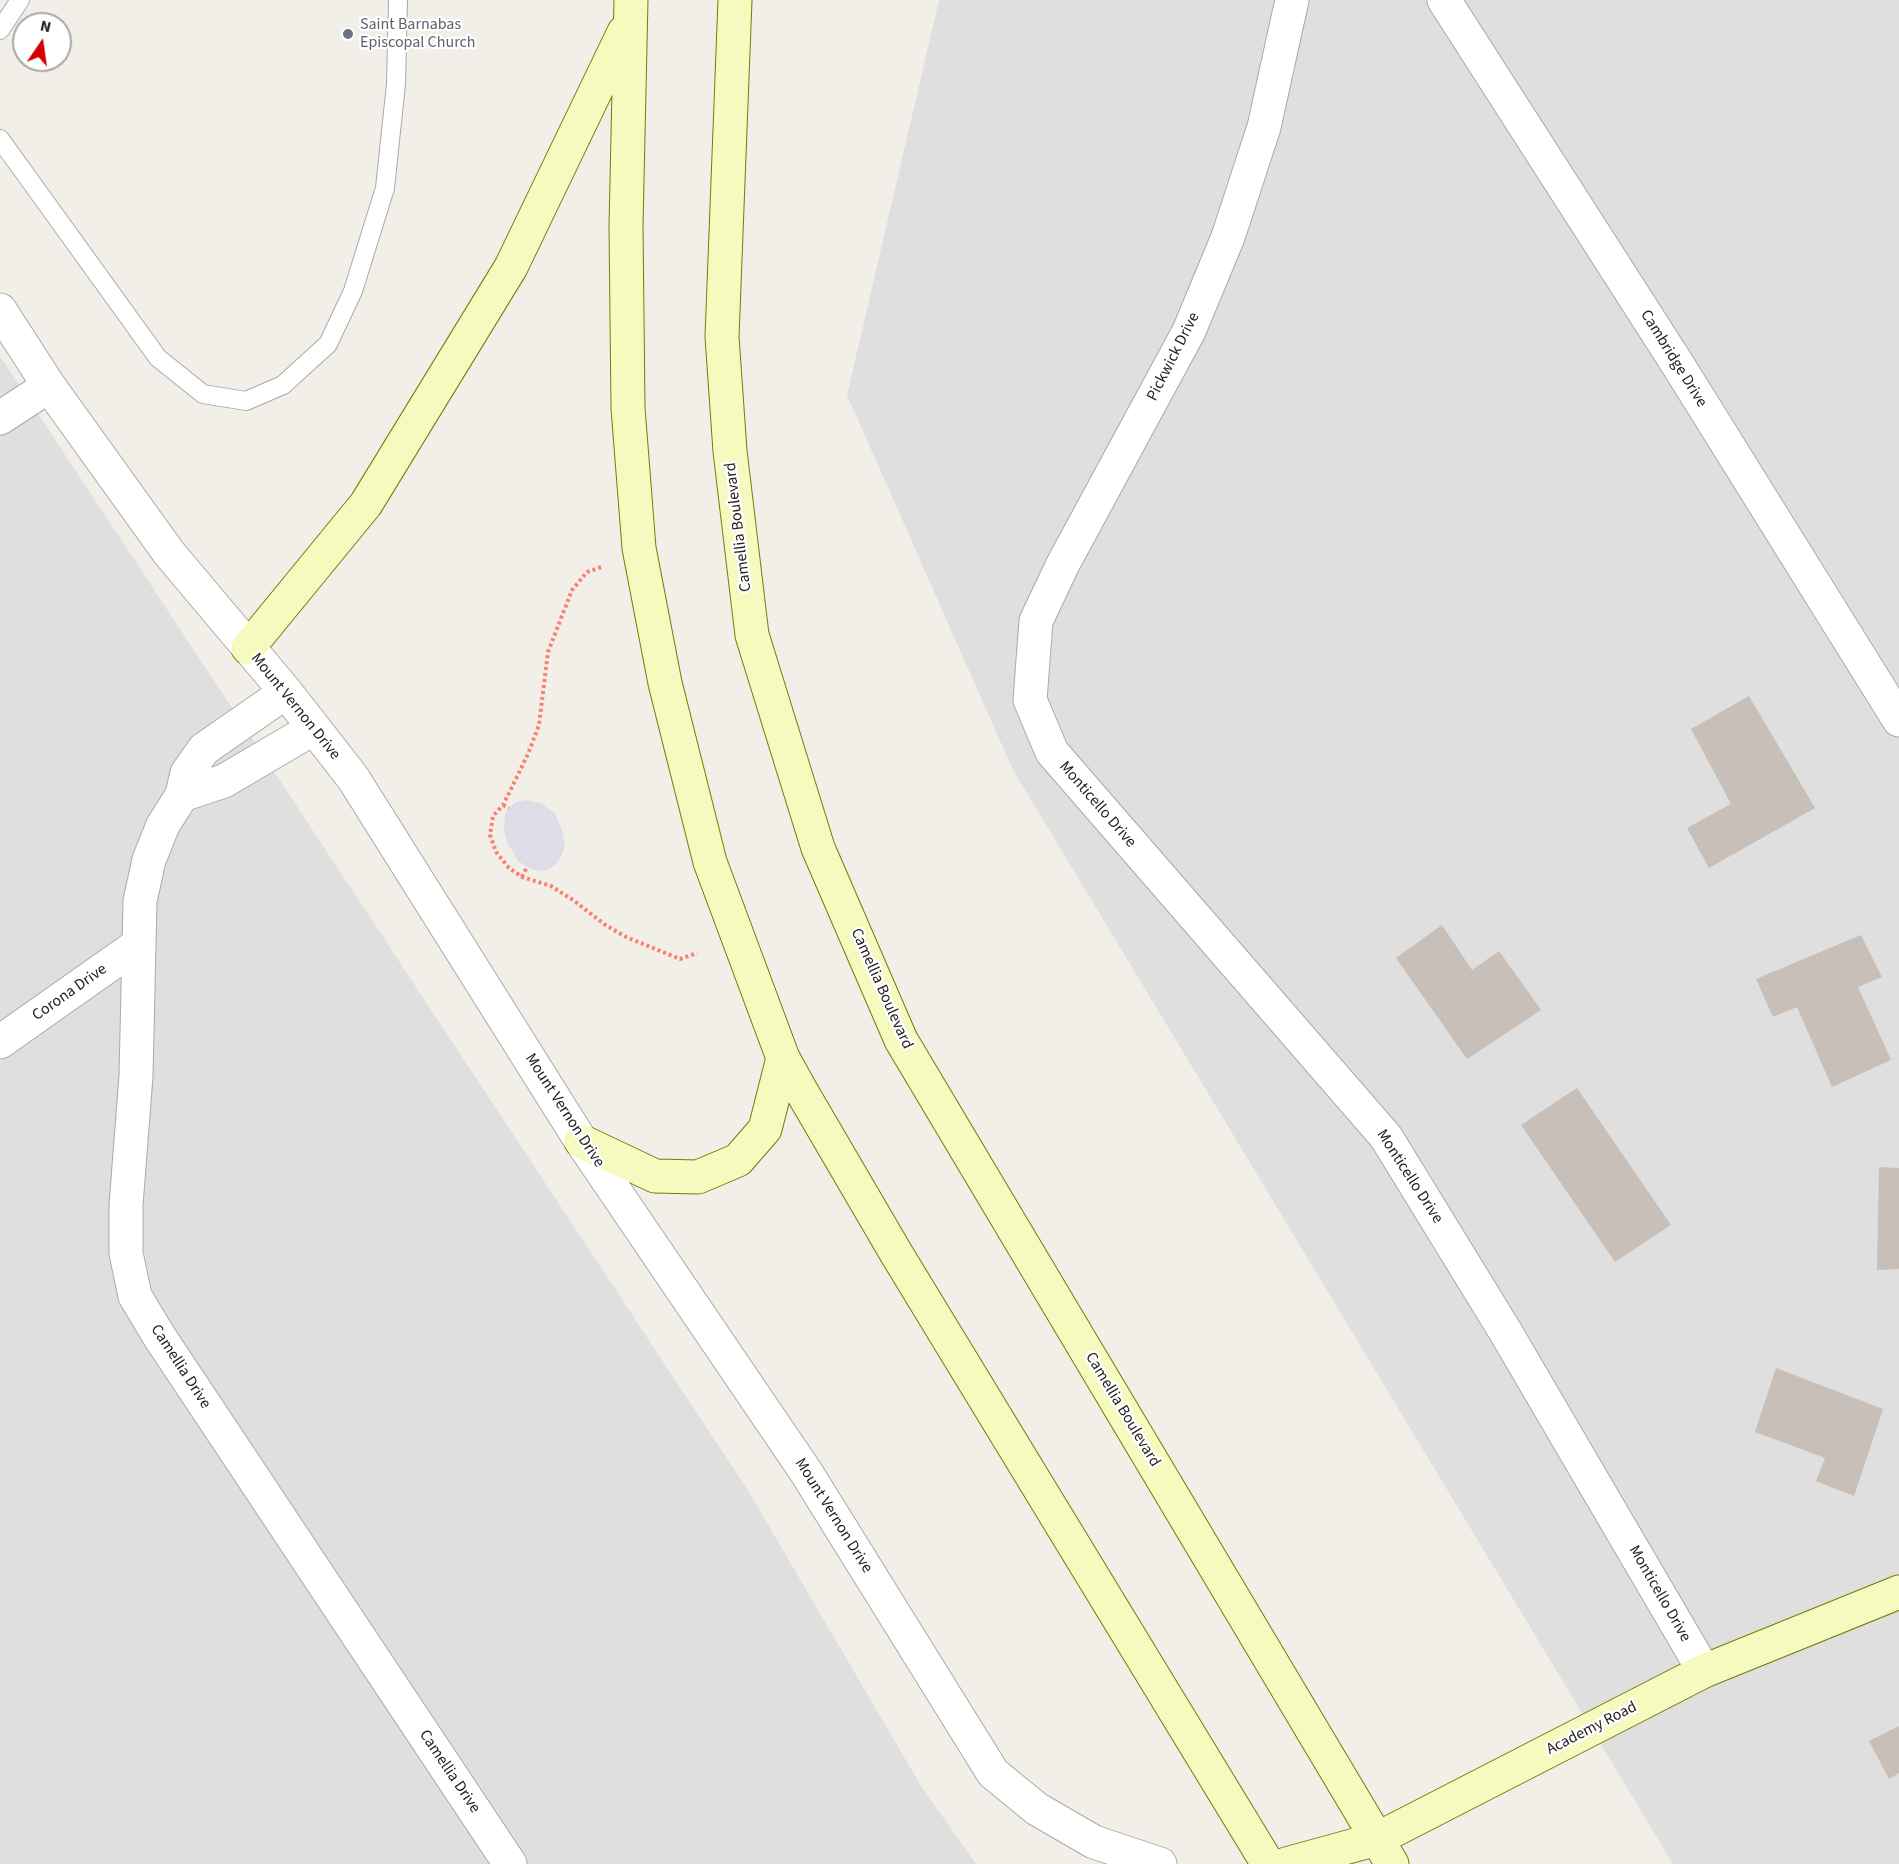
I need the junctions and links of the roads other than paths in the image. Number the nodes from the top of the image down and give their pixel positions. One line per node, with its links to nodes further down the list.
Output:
1 (20, 0): 7 (lane)
2 (398, 0): 8 (lane)
3 (735, 0): 24 (main road, Camellia Boulevard)
4 (1292, 0): 14 (street, Pickwick Drive)
5 (1444, 0): 15 (street, Cambridge Drive)
6 (630, 11): 12 (main road); 20 (main road)
7 (0, 30)
8 (0, 139)
9 (0, 310): 10 (street, Mount Vernon Drive)
10 (50, 386): 11 (street); 12 (street, Mount Vernon Drive)
11 (0, 418)
12 (248, 648): 13 (street, Mount Vernon Drive)
13 (286, 692): 16 (street, Mount Vernon Drive); 17 (street, Camellia Drive)
14 (1030, 700): 23 (street, Monticello Drive)
15 (1899, 720)
16 (314, 728): 17 (street); 21 (street, Mount Vernon Drive)
17 (182, 795): 18 (street, Camellia Drive)
18 (139, 945): 19 (street, Corona Drive); 25 (street, Camellia Drive)
19 (0, 1042)
20 (783, 1058): 21 (main road); 27 (main road)
21 (581, 1141): 26 (street, Mount Vernon Drive)
22 (1899, 1592): 23 (main road, Academy Road)
23 (1704, 1671): 24 (main road, Academy Road)
24 (1384, 1852): 28 (main road, Academy Road)
25 (510, 1864)
26 (1160, 1864)
27 (1268, 1864)
28 (1286, 1864)

